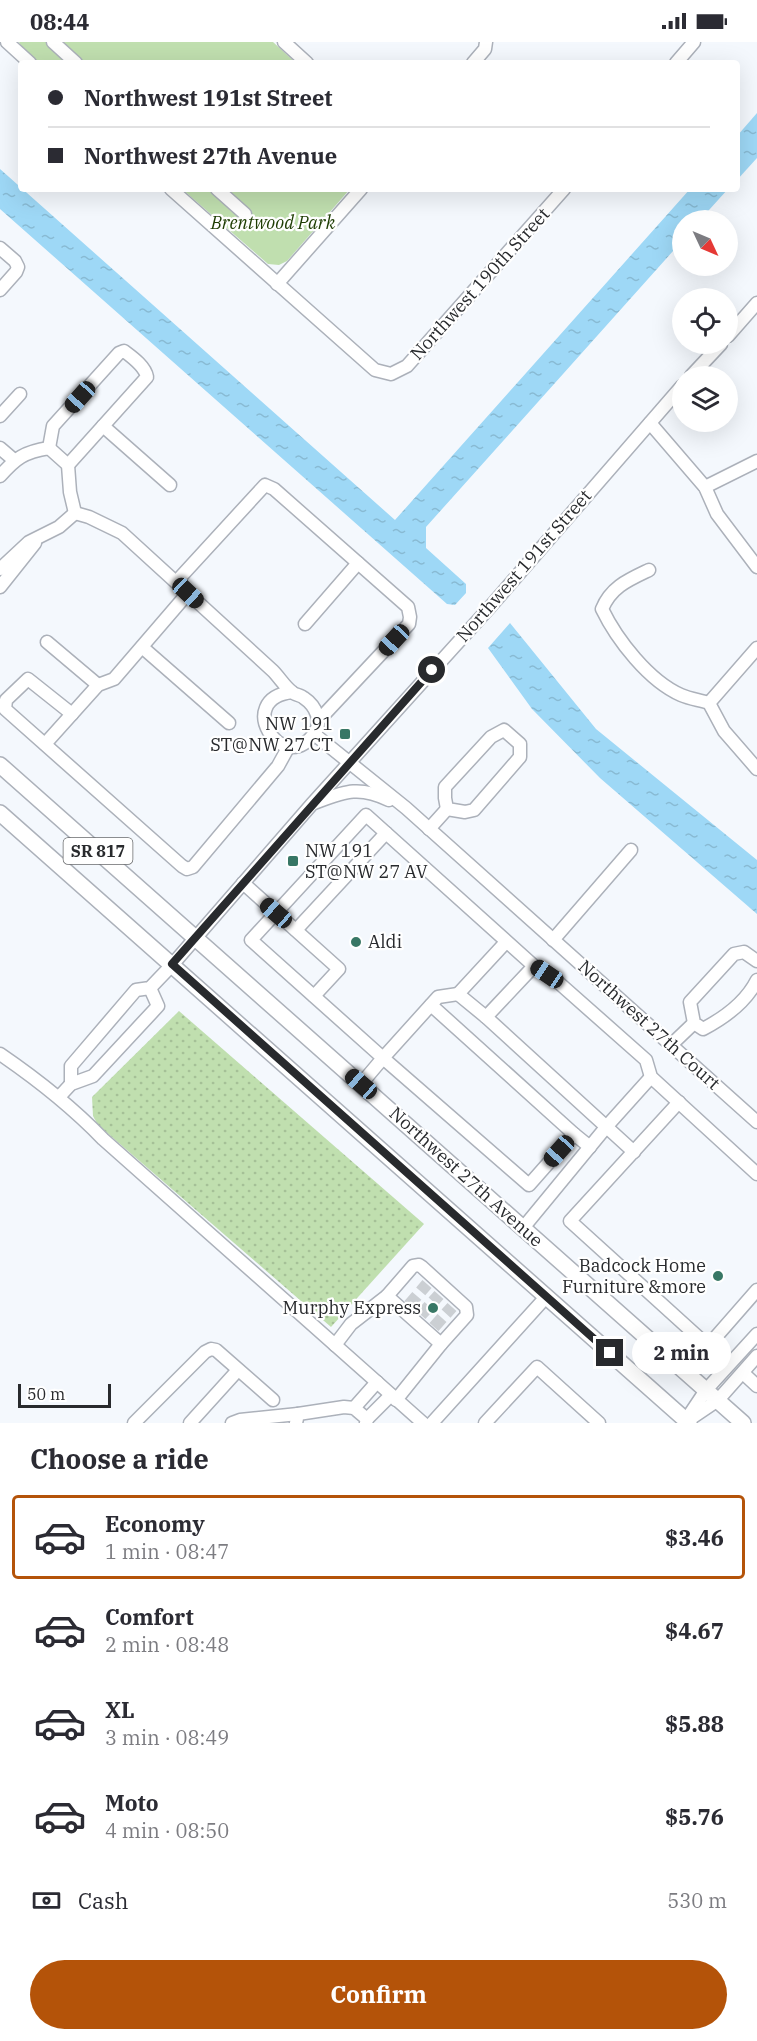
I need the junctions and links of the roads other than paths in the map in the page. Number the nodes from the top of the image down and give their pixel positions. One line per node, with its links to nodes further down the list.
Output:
1 (7, 42): 6 (street)
2 (53, 42): 7 (street)
3 (284, 42): 8 (street)
4 (486, 42): 9 (street)
5 (694, 42): 10 (street)
6 (27, 60)
7 (73, 60)
8 (305, 60)
9 (476, 60)
10 (679, 60)
11 (174, 192): 17 (street)
12 (220, 192): 15 (street)
13 (358, 192): 17 (street)
14 (561, 192): 17 (street, Northwest 190th Street)
15 (245, 214)
16 (0, 248): 18 (street)
17 (277, 284)
18 (0, 290)
19 (757, 303): 20 (street)
20 (738, 325)
21 (712, 354): 22 (street)
22 (700, 366)
23 (20, 394): 25 (street)
24 (672, 398): 26 (street, Northwest 191st Street)
25 (0, 416)
26 (650, 423): 35 (street); 58 (street, Northwest 191st Street)
27 (103, 426): 29 (street); 32 (street); 34 (street)
28 (0, 448): 30 (street)
29 (49, 448): 30 (street); 32 (street)
30 (14, 460): 33 (street)
31 (757, 461): 35 (street)
32 (68, 465): 36 (street)
33 (0, 476)
34 (171, 486)
35 (705, 487): 39 (street)
36 (75, 513): 37 (street); 42 (street)
37 (40, 537): 40 (street); 43 (street)
38 (358, 563): 42 (street); 45 (street); 53 (street)
39 (757, 567)
40 (0, 568)
41 (649, 570): 51 (street)
42 (176, 582): 44 (street)
43 (0, 587)
44 (188, 593): 47 (street); 50 (street)
45 (305, 624)
46 (47, 642): 49 (street)
47 (142, 647): 49 (street); 54 (street)
48 (757, 648): 51 (street)
49 (98, 685): 52 (street)
50 (292, 692): 53 (street); 57 (street)
51 (709, 703): 60 (street)
52 (72, 714): 56 (street); 56 (street)
53 (318, 721): 55 (street)
54 (229, 723)
55 (314, 734): 57 (street); 58 (street, Northwest 27th Court)
56 (45, 744): 57 (street)
57 (289, 746)
58 (350, 762): 61 (street, Northwest 191st Street); 62 (street, Northwest 27th Court)
59 (0, 765): 71 (main road, Northwest 27th Avenue / SR 817)
60 (757, 769)
61 (312, 804): 62 (street); 68 (street, Northwest 191st Street)
62 (406, 808): 65 (street, Northwest 27th Court)
63 (447, 809): 63 (street); 65 (street)
64 (0, 813): 75 (main road, Northwest 27th Avenue / SR 817)
65 (429, 829): 72 (street, Northwest 27th Court)
66 (386, 833): 69 (street); 70 (street); 73 (street)
67 (631, 850): 72 (street)
68 (243, 883): 69 (street); 71 (street, Northwest 191st Street)
69 (276, 913): 70 (street); 80 (street)
70 (296, 930): 80 (street)
71 (195, 937): 75 (street, Northwest 191st Street); 89 (main road, Northwest 27th Avenue / SR 817)
72 (553, 940): 84 (street, Northwest 27th Court)
73 (506, 942): 76 (street); 79 (street)
74 (757, 960): 83 (street)
75 (172, 964): 78 (street, Northwest 191st Street); 103 (main road, Northwest 27th Avenue / SR 817)
76 (534, 966): 82 (street); 87 (street)
77 (757, 980): 83 (street)
78 (150, 988): 88 (street, Northwest 191st Street); 88 (street, Northwest 191st Street)
79 (458, 994): 81 (street); 82 (street)
80 (314, 996): 86 (street)
81 (431, 1005): 86 (street); 94 (street)
82 (486, 1017): 93 (street)
83 (694, 1023): 84 (street)
84 (672, 1045): 92 (street, Northwest 27th Court)
85 (0, 1054): 90 (street)
86 (383, 1058): 89 (street); 98 (street)
87 (651, 1077): 91 (street); 93 (street)
88 (71, 1084): 90 (street, Northwest 191st Street)
89 (361, 1084): 100 (main road, Northwest 27th Avenue / SR 817)
90 (59, 1097): 106 (street)
91 (679, 1102): 96 (street); 97 (street)
92 (757, 1122)
93 (607, 1126): 95 (street); 96 (street)
94 (574, 1134): 95 (street); 98 (street)
95 (590, 1147): 99 (street)
96 (634, 1152): 101 (street)
97 (757, 1174)
98 (529, 1185): 99 (street)
99 (546, 1200): 100 (street)
100 (523, 1228): 112 (main road, Northwest 27th Avenue / SR 817)
101 (757, 1290)
102 (387, 1296): 105 (street); 105 (street); 106 (street)
103 (546, 1297): 119 (main road, Northwest 27th Avenue / SR 817); 124 (street)
104 (757, 1334): 112 (street)
105 (441, 1344): 113 (street)
106 (335, 1345): 110 (street)
107 (757, 1356): 109 (street)
108 (238, 1370): 114 (street); 120 (street); 121 (street)
109 (742, 1373): 111 (street); 112 (street)
110 (377, 1382): 113 (street); 115 (street)
111 (757, 1386)
112 (712, 1395): 119 (street); 127 (main road, Northwest 27th Avenue / SR 817)
113 (394, 1397): 118 (street); 123 (street)
114 (273, 1401)
115 (354, 1408): 116 (street); 118 (street)
116 (297, 1419): 117 (street)
117 (264, 1420): 122 (street)
118 (367, 1421)
119 (686, 1422)
120 (136, 1423)
121 (190, 1423)
122 (232, 1423)
123 (423, 1423)
124 (432, 1423)
125 (485, 1423): 126 (street)
126 (599, 1423)
127 (743, 1423)

